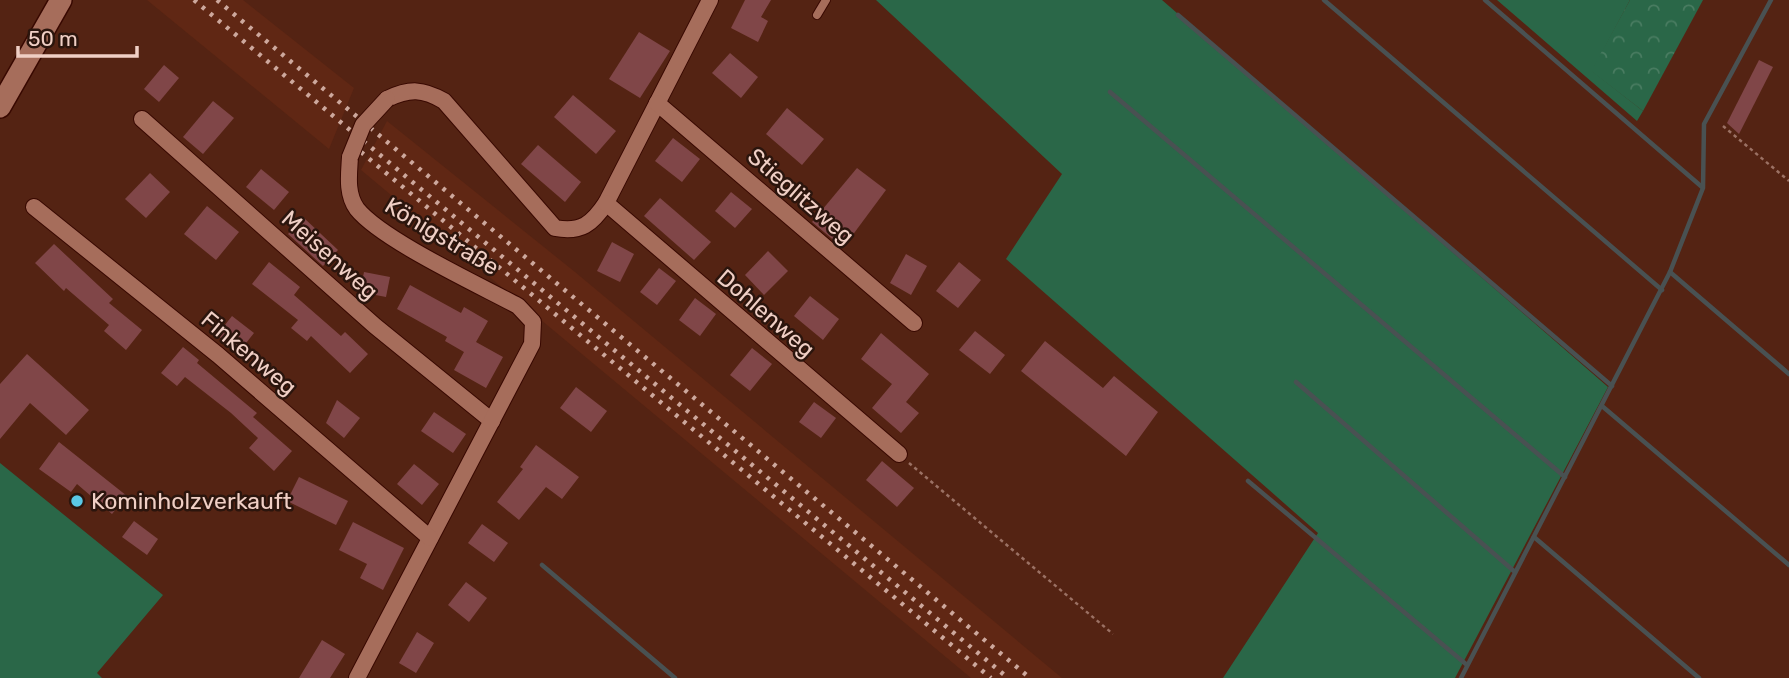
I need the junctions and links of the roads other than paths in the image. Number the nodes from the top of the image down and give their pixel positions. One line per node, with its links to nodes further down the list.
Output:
1 (61, 0): 6 (main road)
2 (710, 0): 5 (street, Königstraße)
3 (826, 0): 4 (lane)
4 (817, 15)
5 (657, 103): 8 (street, Königstraße); 10 (street, Stieglitzweg)
6 (0, 107)
7 (142, 119): 11 (street, Meisenweg)
8 (606, 204): 11 (street, Königstraße, bridge); 12 (street, Dohlenweg)
9 (34, 207): 13 (street, Finkenweg)
10 (914, 323)
11 (492, 421): 13 (street, Königstraße)
12 (899, 454)
13 (430, 538): 14 (street, Königstraße)
14 (357, 678)

